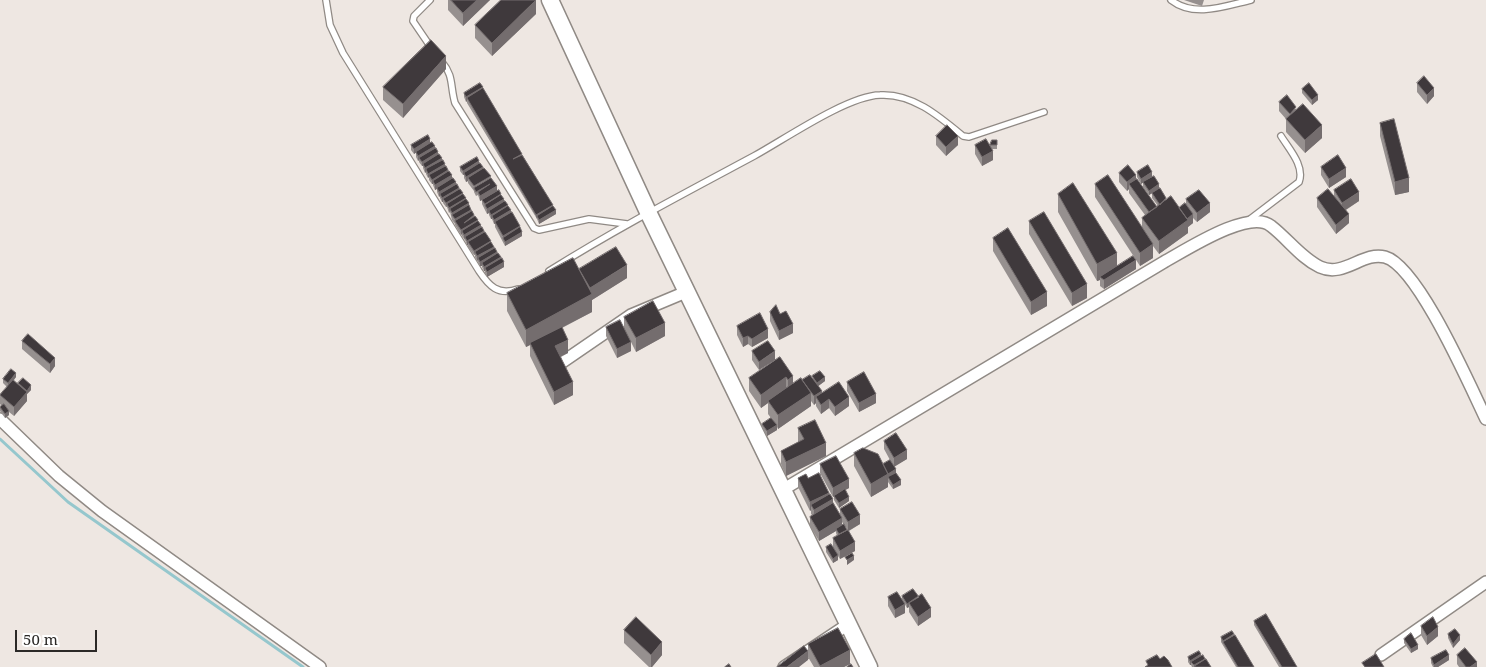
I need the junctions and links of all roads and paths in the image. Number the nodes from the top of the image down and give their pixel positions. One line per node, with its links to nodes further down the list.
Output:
1 (326, 0): 12 (lane)
2 (430, 0): 10 (lane)
3 (550, 0): 8 (street)
4 (1171, 0): 5 (lane)
5 (1252, 0)
6 (1044, 112): 8 (lane)
7 (1281, 136): 9 (lane)
8 (648, 212): 10 (lane); 13 (street)
9 (1248, 221): 16 (street); 17 (street)
10 (627, 224): 11 (lane)
11 (546, 274)
12 (523, 286)
13 (686, 292): 14 (street); 17 (street)
14 (560, 363)
15 (0, 419): 21 (street)
16 (1486, 419)
17 (784, 489): 19 (street)
18 (1486, 582): 20 (street)
19 (847, 625): 22 (street); 23 (street)
20 (1382, 656)
21 (320, 667)
22 (784, 667)
23 (869, 667)

